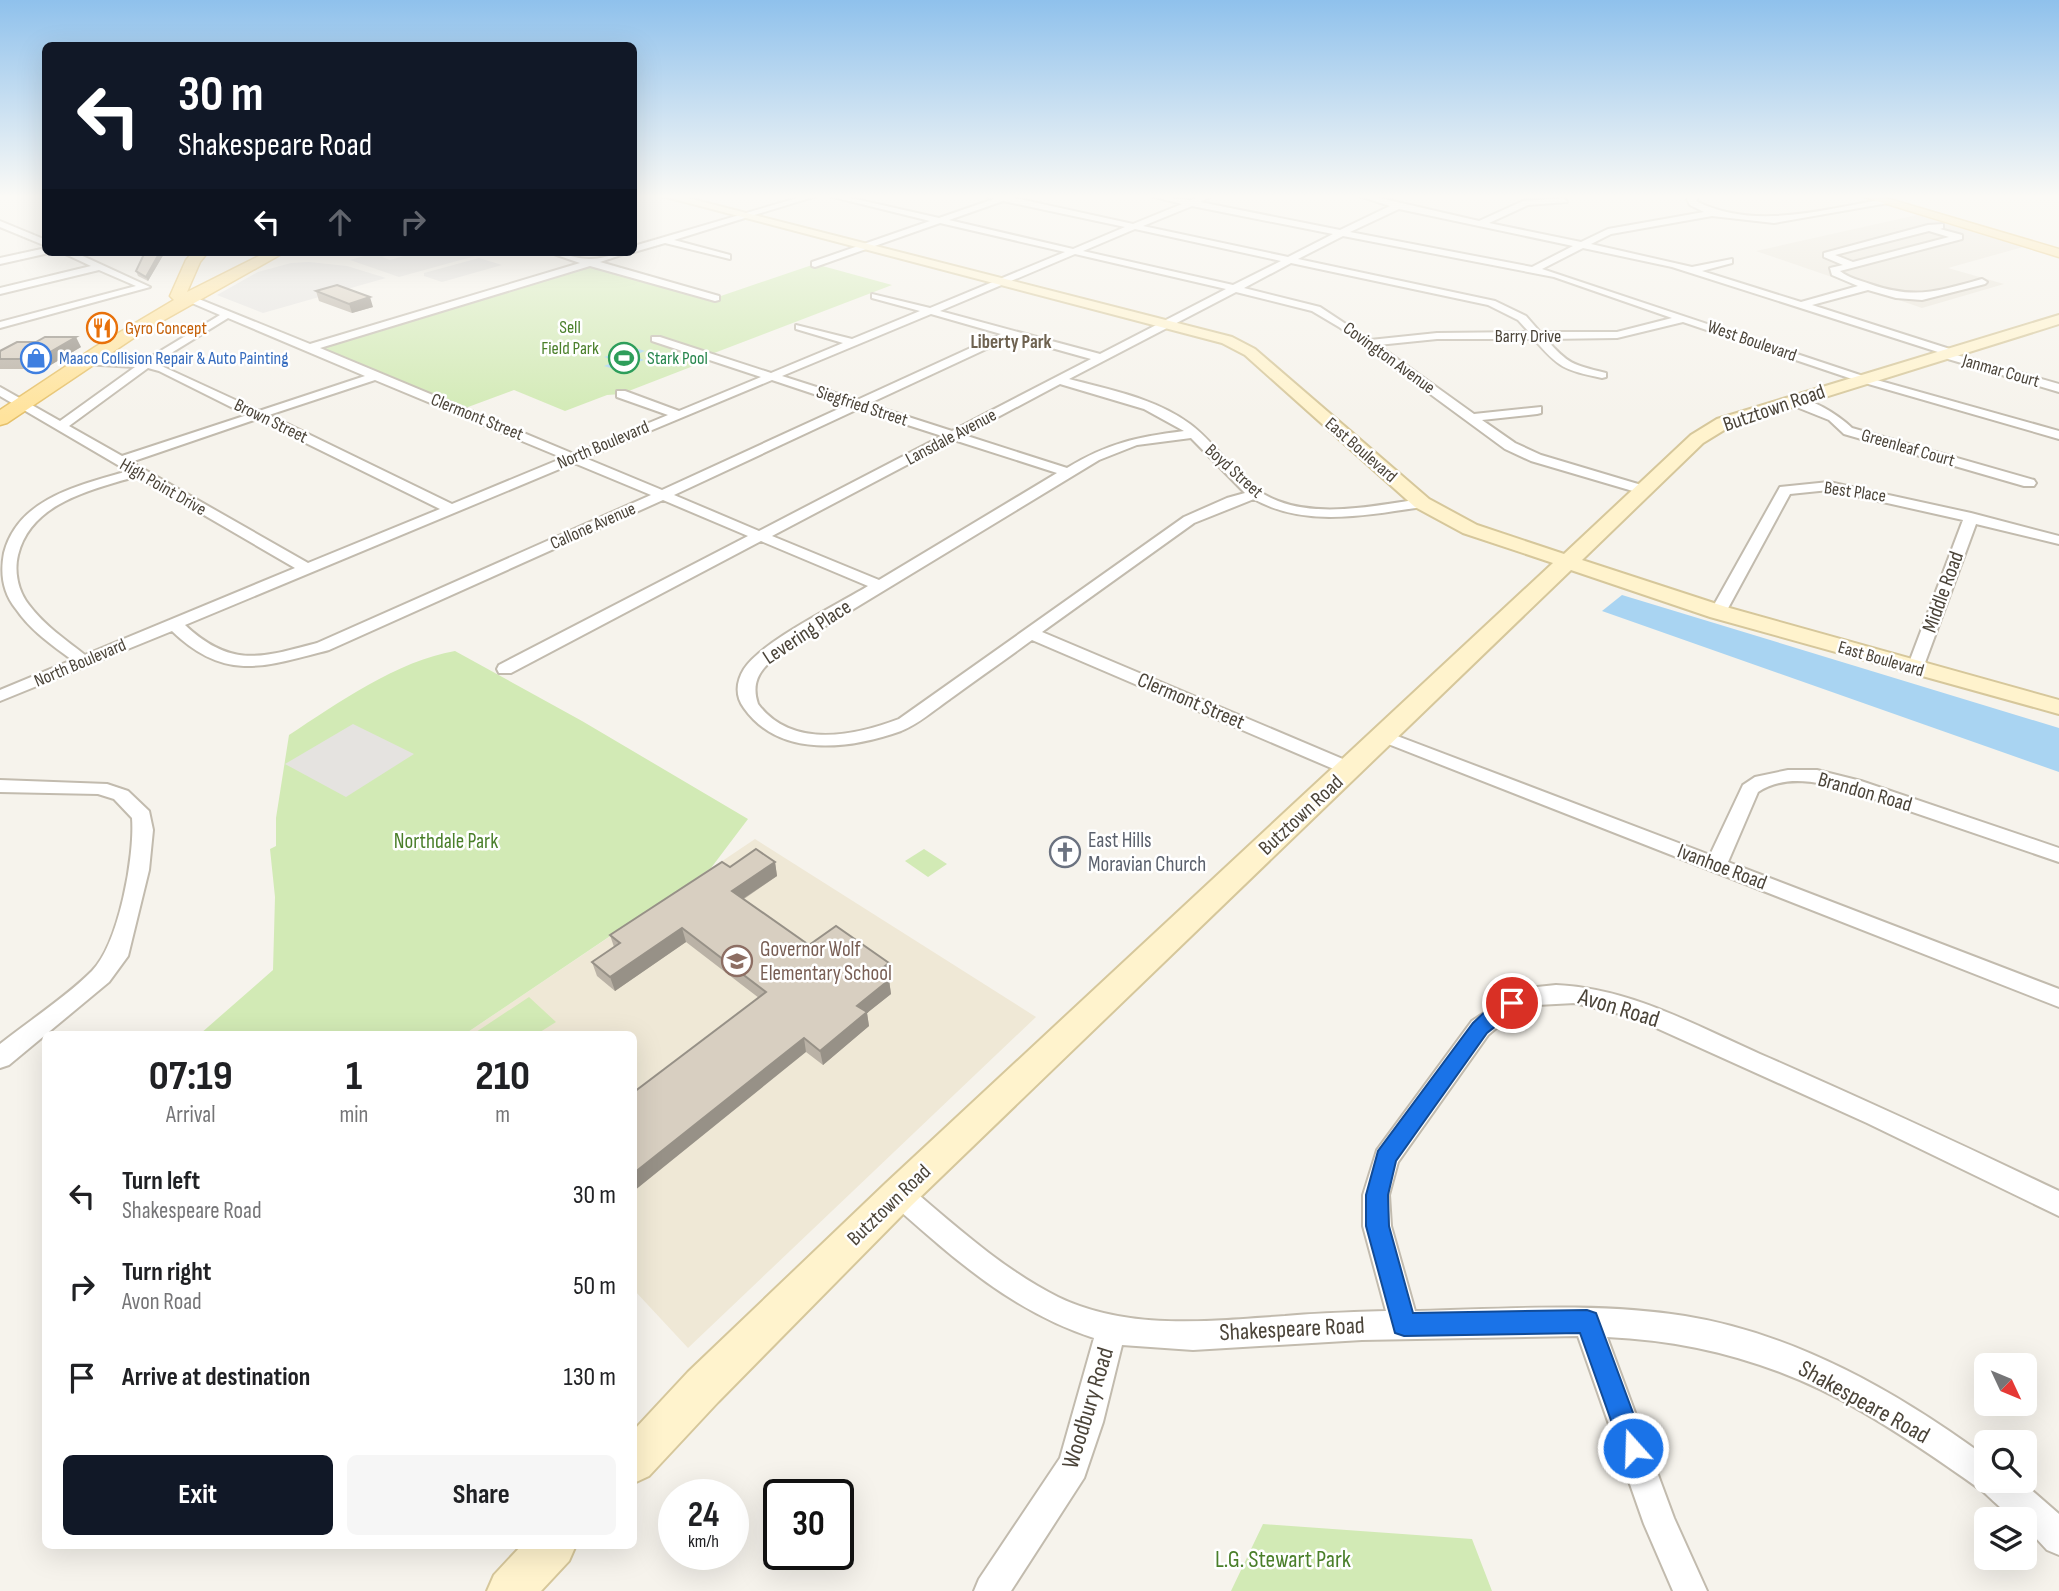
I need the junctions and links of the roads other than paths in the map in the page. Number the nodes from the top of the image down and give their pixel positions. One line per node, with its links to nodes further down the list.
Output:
1 (86, 270): 21 (street)
2 (107, 270): 19 (street)
3 (202, 270): 23 (main road)
4 (243, 270): 23 (main road)
5 (566, 270): 38 (street)
6 (616, 270): 24 (street)
7 (962, 270): 16 (street, East Boulevard)
8 (1024, 270): 16 (street, North Boulevard)
9 (1156, 270): 20 (street, Covington Avenue)
10 (1269, 270): 20 (street, Lansdale Avenue)
11 (1337, 270): 34 (street)
12 (1534, 270): 28 (street, West Boulevard)
13 (1689, 270): 15 (street)
14 (1833, 270): 18 (street)
15 (1692, 271): 25 (street)
16 (1000, 280): 26 (street, North Boulevard); 30 (street, East Boulevard)
17 (1982, 282): 18 (street)
18 (1867, 286): 25 (street)
19 (145, 287): 31 (street)
20 (1235, 288): 30 (street, Lansdale Avenue); 37 (street, Covington Avenue)
21 (0, 291)
22 (876, 296): 26 (street)
23 (190, 298): 27 (street, Clermont Street); 41 (main road)
24 (715, 298)
25 (1801, 305): 39 (street)
26 (927, 310): 33 (street); 36 (street, North Boulevard)
27 (228, 314): 38 (street, Clermont Street); 42 (street)
28 (1685, 318): 34 (street, Barry Drive); 46 (street, West Boulevard)
29 (2059, 319): 39 (street, Butztown Road)
30 (1167, 322): 40 (street, Lansdale Avenue); 71 (street, East Boulevard)
31 (0, 326)
32 (800, 327): 36 (street)
33 (1011, 333): 40 (street); 53 (street, Callone Avenue)
34 (1537, 336): 37 (street, Barry Drive); 45 (street)
35 (656, 339): 44 (street, Siegfried Street)
36 (850, 342): 44 (street, North Boulevard)
37 (1369, 343): 57 (street, Covington Avenue)
38 (313, 347): 43 (street, Clermont Street)
39 (1946, 353): 46 (street, Butztown Road); 48 (street, Janmar Court)
40 (1101, 358): 47 (street, Lansdale Avenue)
41 (83, 361): 42 (street, Brown Street); 52 (main road)
42 (146, 363): 56 (street, Brown Street); 59 (street)
43 (378, 375): 56 (street); 63 (street, Clermont Street)
44 (769, 375): 53 (street, Siegfried Street); 55 (street, North Boulevard)
45 (1602, 375)
46 (1862, 379): 51 (street, Butztown Road); 61 (street, West Boulevard)
47 (1059, 380): 60 (street, Boyd Street); 62 (street, Lansdale Avenue)
48 (2059, 388)
49 (0, 391): 52 (street, High Point Drive)
50 (621, 394): 55 (street)
51 (1793, 401): 67 (street, Greenleaf Court); 68 (street, Butztown Road)
52 (23, 403): 58 (main road); 59 (street, High Point Drive)
53 (858, 404): 62 (street, Siegfried Street); 69 (street, Callone Avenue)
54 (1537, 410): 57 (street)
55 (677, 414): 63 (street, North Boulevard)
56 (259, 415): 64 (street); 72 (street, Brown Street)
57 (1470, 418): 68 (street, Covington Avenue)
58 (0, 419)
59 (62, 425): 64 (street, High Point Drive)
60 (1195, 434): 66 (street, Levering Place); 70 (street, Boyd Street)
61 (2059, 435)
62 (955, 436): 66 (street, Siegfried Street); 74 (street, Lansdale Avenue)
63 (574, 457): 69 (street, Clermont Street); 72 (street, North Boulevard)
64 (120, 461): 65 (street, High Point Drive)
65 (137, 472): 77 (street, High Point Drive); 82 (street)
66 (1069, 473): 78 (street, Levering Place)
67 (2029, 483)
68 (1643, 490): 76 (street, Butztown Road)
69 (663, 495): 74 (street, Clermont Street); 80 (street, Callone Avenue)
70 (1255, 495): 71 (street, Boyd Street); 81 (street, Levering Place)
71 (1422, 503): 76 (street, East Boulevard)
72 (452, 509): 77 (street, North Boulevard)
73 (1970, 517): 75 (street, Best Place); 79 (street, Best Place); 83 (street, Middle Road)
74 (762, 536): 78 (street, Clermont Street); 84 (street, Lansdale Avenue)
75 (2059, 540)
76 (1565, 563): 79 (street, East Boulevard); 87 (street, Butztown Road)
77 (305, 568): 80 (street, North Boulevard)
78 (880, 586): 81 (street, Levering Place)
79 (1718, 612): 83 (street, East Boulevard)
80 (173, 623): 82 (street, North Boulevard)
81 (1032, 634): 88 (street, Clermont Street)
82 (83, 661): 85 (street, North Boulevard)
83 (1914, 668): 86 (street, East Boulevard)
84 (505, 669)
85 (0, 696)
86 (2059, 707)
87 (1384, 736): 88 (street, Butztown Road); 91 (street, Ivanhoe Road)
88 (1350, 769): 94 (street, Butztown Road)
89 (0, 786): 93 (street)
90 (2059, 855): 91 (street, Brandon Road)
91 (1716, 865): 92 (street, Ivanhoe Road)
92 (2059, 998)
93 (0, 1058)
94 (899, 1194): 98 (street, Shakespeare Road); 99 (street, Butztown Road)
95 (2059, 1204): 97 (street, Avon Road)
96 (1587, 1321): 97 (street, Shakespeare Road); 100 (street, Shakespeare Road); 106 (street)
97 (1404, 1324): 98 (street, Shakespeare Road)
98 (1111, 1329): 105 (street, Woodbury Road)
99 (637, 1458)
100 (1974, 1468)
101 (2009, 1493): 102 (street)
102 (2059, 1538)
103 (549, 1549): 104 (street)
104 (510, 1591)
105 (991, 1591)
106 (1690, 1591)

